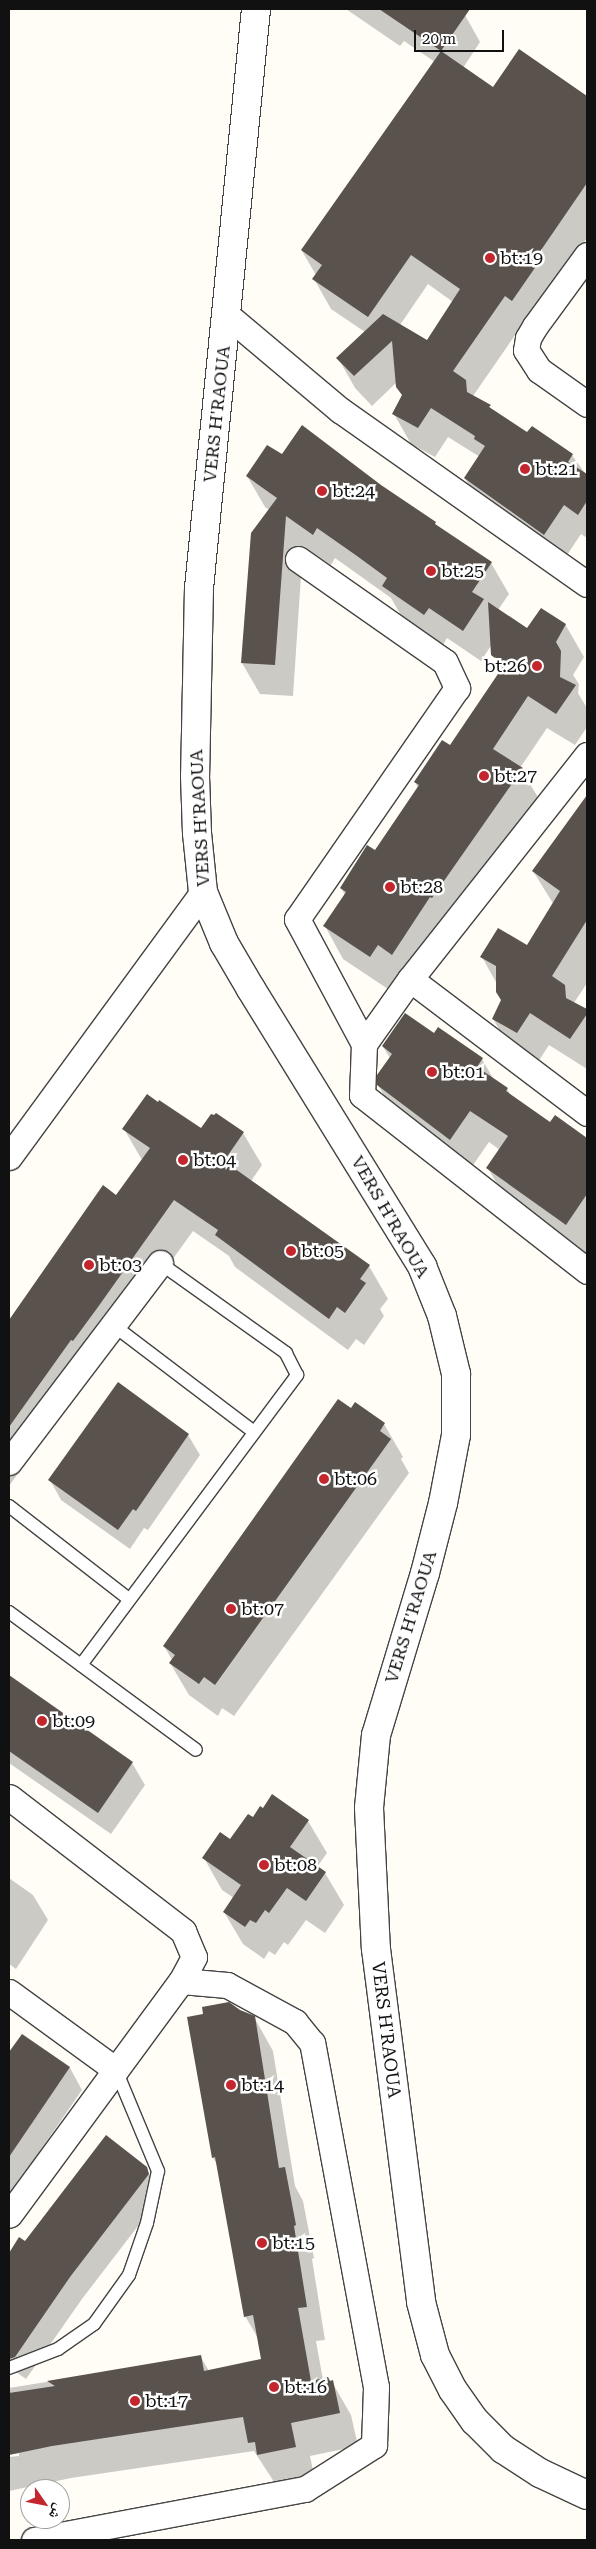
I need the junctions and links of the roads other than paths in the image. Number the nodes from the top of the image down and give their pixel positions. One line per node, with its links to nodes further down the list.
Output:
1 (256, 9): 3 (street, VERS H'RAOUA)
2 (587, 255): 4 (street)
3 (226, 315): 6 (street); 8 (street, VERS H'RAOUA)
4 (587, 403)
5 (298, 559): 10 (street)
6 (587, 584)
7 (587, 755): 9 (street)
8 (203, 892): 12 (street); 29 (street, VERS H'RAOUA)
9 (410, 979): 10 (street); 11 (street)
10 (364, 1044): 14 (street)
11 (583, 1102)
12 (9, 1157)
13 (160, 1263): 15 (street); 16 (lane)
14 (587, 1271)
15 (113, 1325): 16 (lane); 17 (street)
16 (254, 1432): 19 (lane)
17 (9, 1462)
18 (9, 1506): 19 (lane)
19 (129, 1599): 21 (lane)
20 (9, 1612): 21 (lane)
21 (80, 1665): 22 (lane)
22 (196, 1750)
23 (9, 1798): 24 (street)
24 (181, 1981): 26 (street); 30 (street)
25 (9, 1992): 26 (street)
26 (116, 2070): 27 (street); 28 (lane)
27 (9, 2216)
28 (9, 2368)
29 (587, 2495)
30 (34, 2540)

